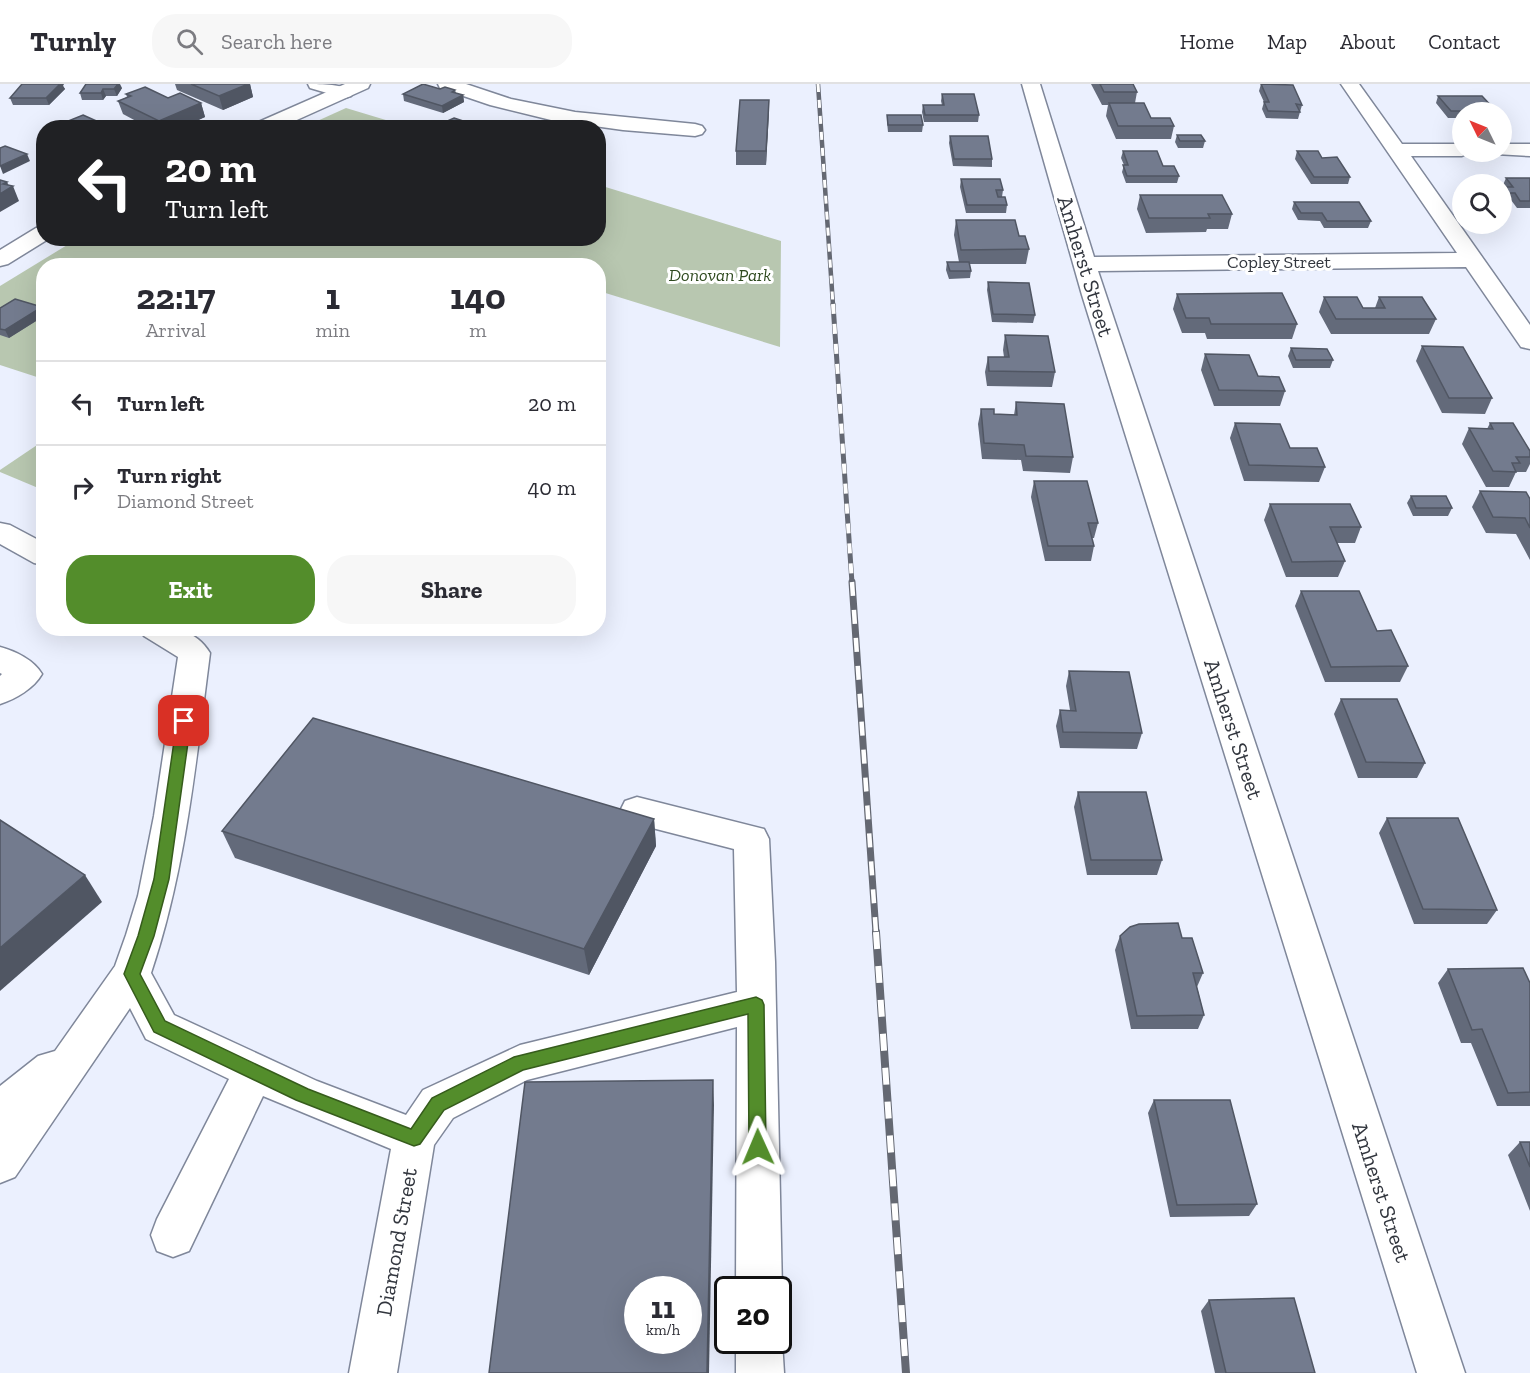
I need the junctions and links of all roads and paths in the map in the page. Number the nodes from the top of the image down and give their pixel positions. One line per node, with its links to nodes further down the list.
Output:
1 (317, 84): 5 (street)
2 (447, 84): 7 (street)
3 (1031, 84): 17 (street, Amherst Street)
4 (1350, 84): 10 (street)
5 (352, 88): 6 (street)
6 (279, 120)
7 (595, 120)
8 (606, 122): 9 (street)
9 (695, 130)
10 (1396, 150): 11 (street); 16 (street)
11 (1452, 150)
12 (1512, 150): 13 (street)
13 (1530, 150)
14 (36, 238): 15 (street)
15 (0, 259)
16 (1473, 260): 17 (street, Copley Street); 18 (street)
17 (1085, 264): 37 (street, Amherst Street)
18 (1530, 342)
19 (0, 532): 20 (street)
20 (36, 552)
21 (167, 636): 25 (street)
22 (0, 658): 23 (street)
23 (0, 692)
24 (637, 810): 26 (street)
25 (132, 974): 27 (street); 28 (street, Diamond Street)
26 (756, 1005): 30 (street); 33 (street)
27 (82, 1044): 29 (street); 31 (street)
28 (255, 1072): 30 (street, Diamond Street); 32 (street)
29 (0, 1111)
30 (414, 1138): 35 (street, Diamond Street)
31 (0, 1164)
32 (173, 1236)
33 (759, 1276)
34 (759, 1354): 36 (street)
35 (373, 1373)
36 (760, 1373)
37 (1441, 1373)

